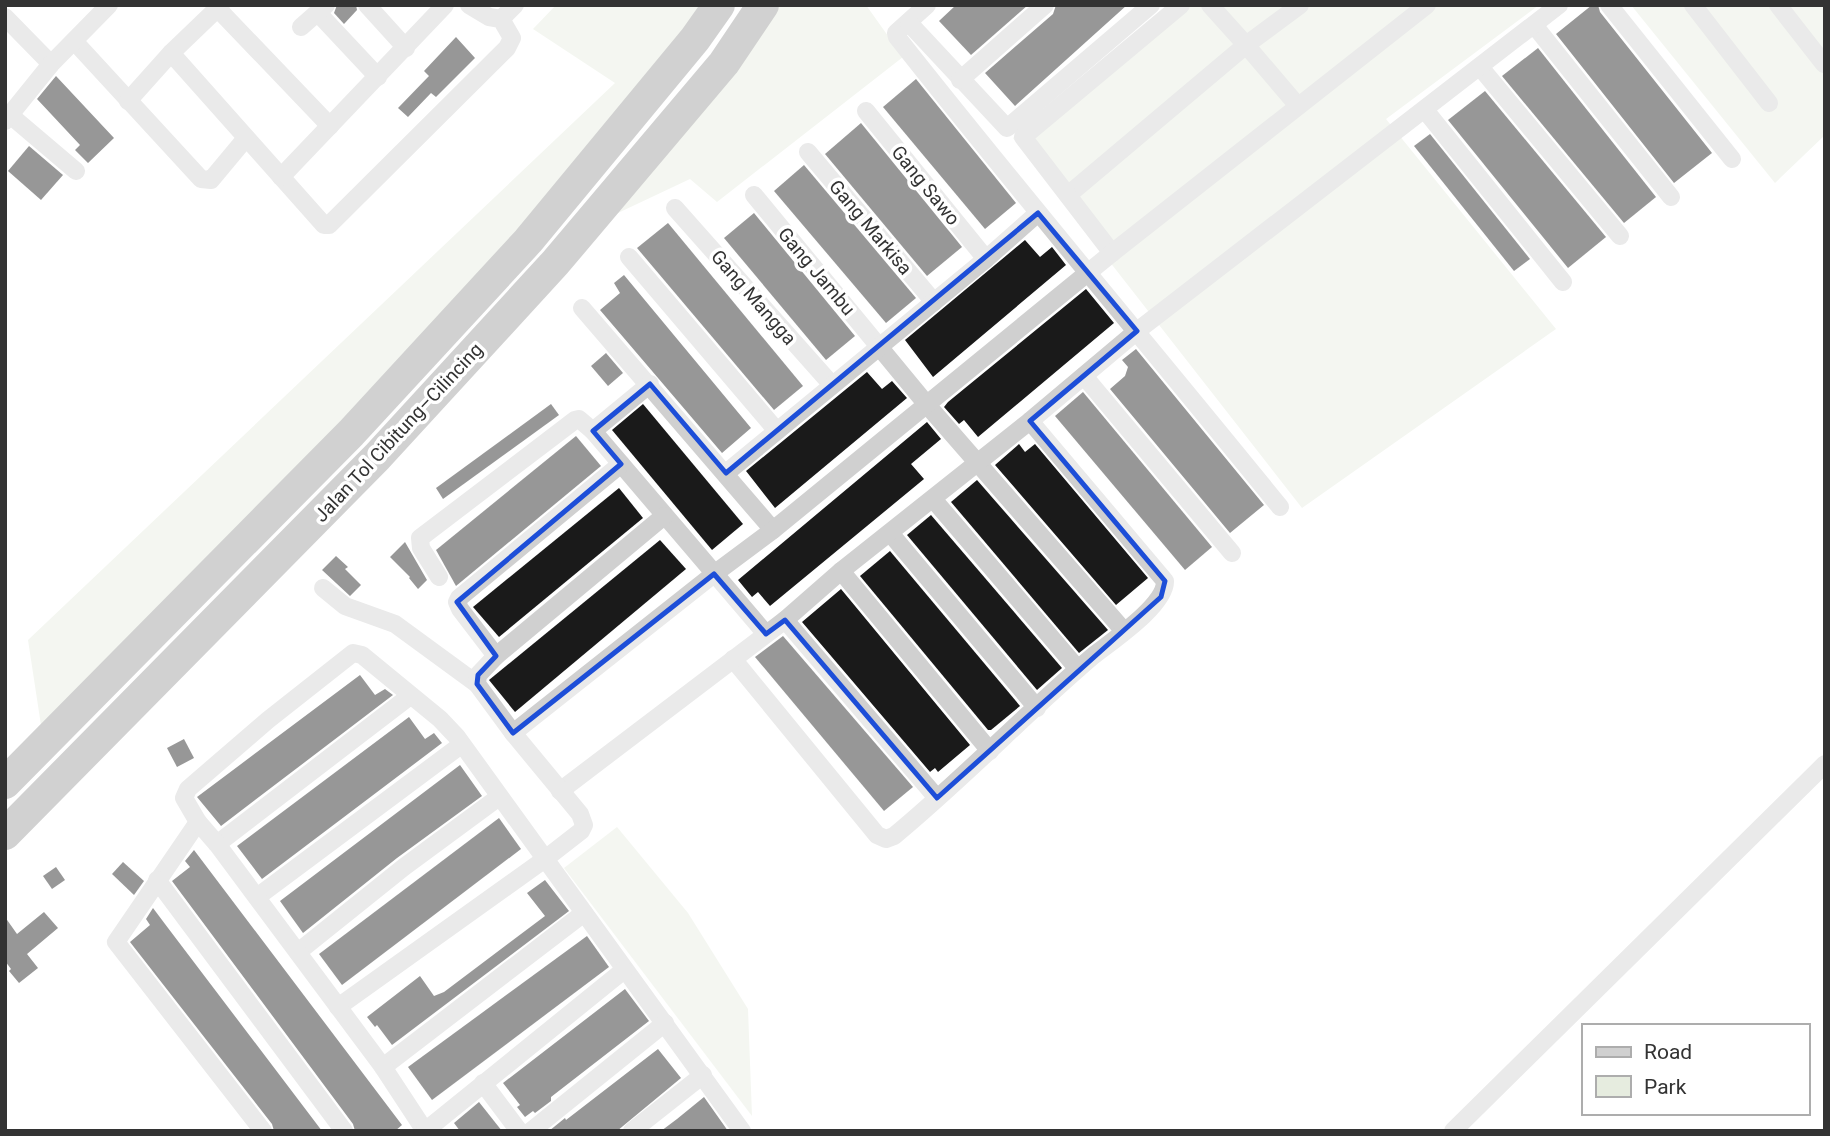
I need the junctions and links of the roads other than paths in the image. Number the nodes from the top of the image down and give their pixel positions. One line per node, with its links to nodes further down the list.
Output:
1 (12, 5): 22 (street)
2 (109, 5): 27 (street)
3 (367, 5): 29 (street)
4 (444, 5): 29 (street)
5 (469, 5): 23 (street)
6 (515, 5): 23 (street)
7 (719, 5): 96 (highway, Jalan Tol Cibitung–Cilincing)
8 (763, 5): 101 (highway, Jalan Tol Cibitung–Cilincing)
9 (928, 5): 24 (street)
10 (1045, 5): 35 (street)
11 (1151, 5): 35 (street)
12 (1181, 5): 49 (street)
13 (1210, 5): 28 (street)
14 (1300, 5): 28 (street)
15 (1427, 5): 38 (street)
16 (1559, 5): 25 (street)
17 (1609, 5): 45 (street)
18 (1693, 5): 37 (street)
19 (1778, 5): 32 (street)
20 (219, 7): 30 (street); 42 (street)
21 (322, 9): 26 (street); 34 (street)
22 (5, 14): 31 (street)
23 (501, 19): 47 (street)
24 (909, 23): 35 (street); 52 (street)
25 (1534, 25): 33 (street); 50 (street)
26 (301, 27)
27 (74, 41): 31 (street); 36 (street)
28 (1246, 46): 38 (street); 49 (street)
29 (406, 48): 34 (street)
30 (171, 53): 36 (street); 43 (street)
31 (51, 64): 41 (street)
32 (1824, 64)
33 (1480, 67): 39 (street); 53 (street)
34 (378, 77): 42 (street)
35 (960, 80)
36 (128, 101): 43 (street)
37 (1769, 103)
38 (1298, 106): 54 (street)
39 (1425, 110): 58 (street); 61 (street)
40 (866, 111): 56 (street, Gang Sawo)
41 (8, 118): 46 (street)
42 (330, 126): 47 (street)
43 (246, 138): 47 (street)
44 (808, 152): 59 (street, Gang Markisa)
45 (1732, 159)
46 (76, 171)
47 (281, 177)
48 (754, 195): 62 (street, Gang Jambu)
49 (1068, 195): 54 (street)
50 (1671, 197)
51 (675, 208): 65 (street, Gang Mangga)
52 (1038, 213): 56 (street); 57 (street)
53 (1620, 236)
54 (1112, 253): 57 (street)
55 (629, 257): 69 (street)
56 (986, 259): 59 (street)
57 (1088, 275): 61 (street); 66 (street)
58 (1563, 282)
59 (934, 302): 62 (street)
60 (582, 308): 64 (street)
61 (1138, 331): 63 (street); 74 (street)
62 (880, 346): 65 (street); 66 (street, Gang Jambu)
63 (1084, 376): 67 (street); 78 (street)
64 (650, 384): 68 (street); 72 (street)
65 (832, 385): 69 (street)
66 (928, 406): 70 (street, Gang Jambu); 76 (street)
67 (1030, 421): 70 (street); 84 (street)
68 (593, 431): 71 (street); 81 (street)
69 (777, 431): 72 (street)
70 (978, 463): 73 (street); 84 (street, Gang Jambu)
71 (621, 464): 75 (street); 86 (street)
72 (726, 473): 76 (street)
73 (933, 499): 77 (street); 88 (street)
74 (1280, 507)
75 (664, 516): 80 (street); 86 (street)
76 (773, 530): 80 (street)
77 (890, 533): 79 (street); 91 (street)
78 (1231, 553)
79 (841, 571): 83 (street); 94 (street)
80 (714, 574): 85 (street); 92 (street)
81 (439, 577)
82 (323, 588): 89 (street)
83 (785, 620): 85 (street); 99 (street)
84 (1124, 631): 88 (street)
85 (766, 634): 87 (street)
86 (496, 656): 89 (street)
87 (733, 659): 97 (street); 99 (street)
88 (1078, 669): 91 (street)
89 (477, 684): 92 (street)
90 (410, 696): 93 (street); 100 (street); 102 (street)
91 (1037, 708): 94 (street)
92 (513, 733): 97 (street)
93 (461, 745): 98 (street); 105 (street)
94 (990, 751): 99 (street)
95 (1825, 764): 121 (street)
96 (5, 783)
97 (559, 791): 103 (street)
98 (499, 797): 103 (street); 107 (street)
99 (937, 798)
100 (198, 822): 102 (street); 104 (street)
101 (5, 834)
102 (217, 844): 105 (street)
103 (545, 859): 106 (street); 109 (street)
104 (157, 880): 115 (street); 116 (street)
105 (257, 897): 107 (street)
106 (584, 913): 108 (street); 111 (street)
107 (298, 952): 109 (street)
108 (624, 970): 110 (street); 113 (street)
109 (338, 1007): 111 (street)
110 (665, 1023): 112 (street); 119 (street)
111 (383, 1067): 117 (street)
112 (704, 1075): 114 (street); 120 (street)
113 (483, 1083): 117 (street); 118 (street)
114 (741, 1130)
115 (263, 1131)
116 (344, 1131)
117 (425, 1131)
118 (519, 1131)
119 (531, 1131)
120 (632, 1131)
121 (1453, 1131)

